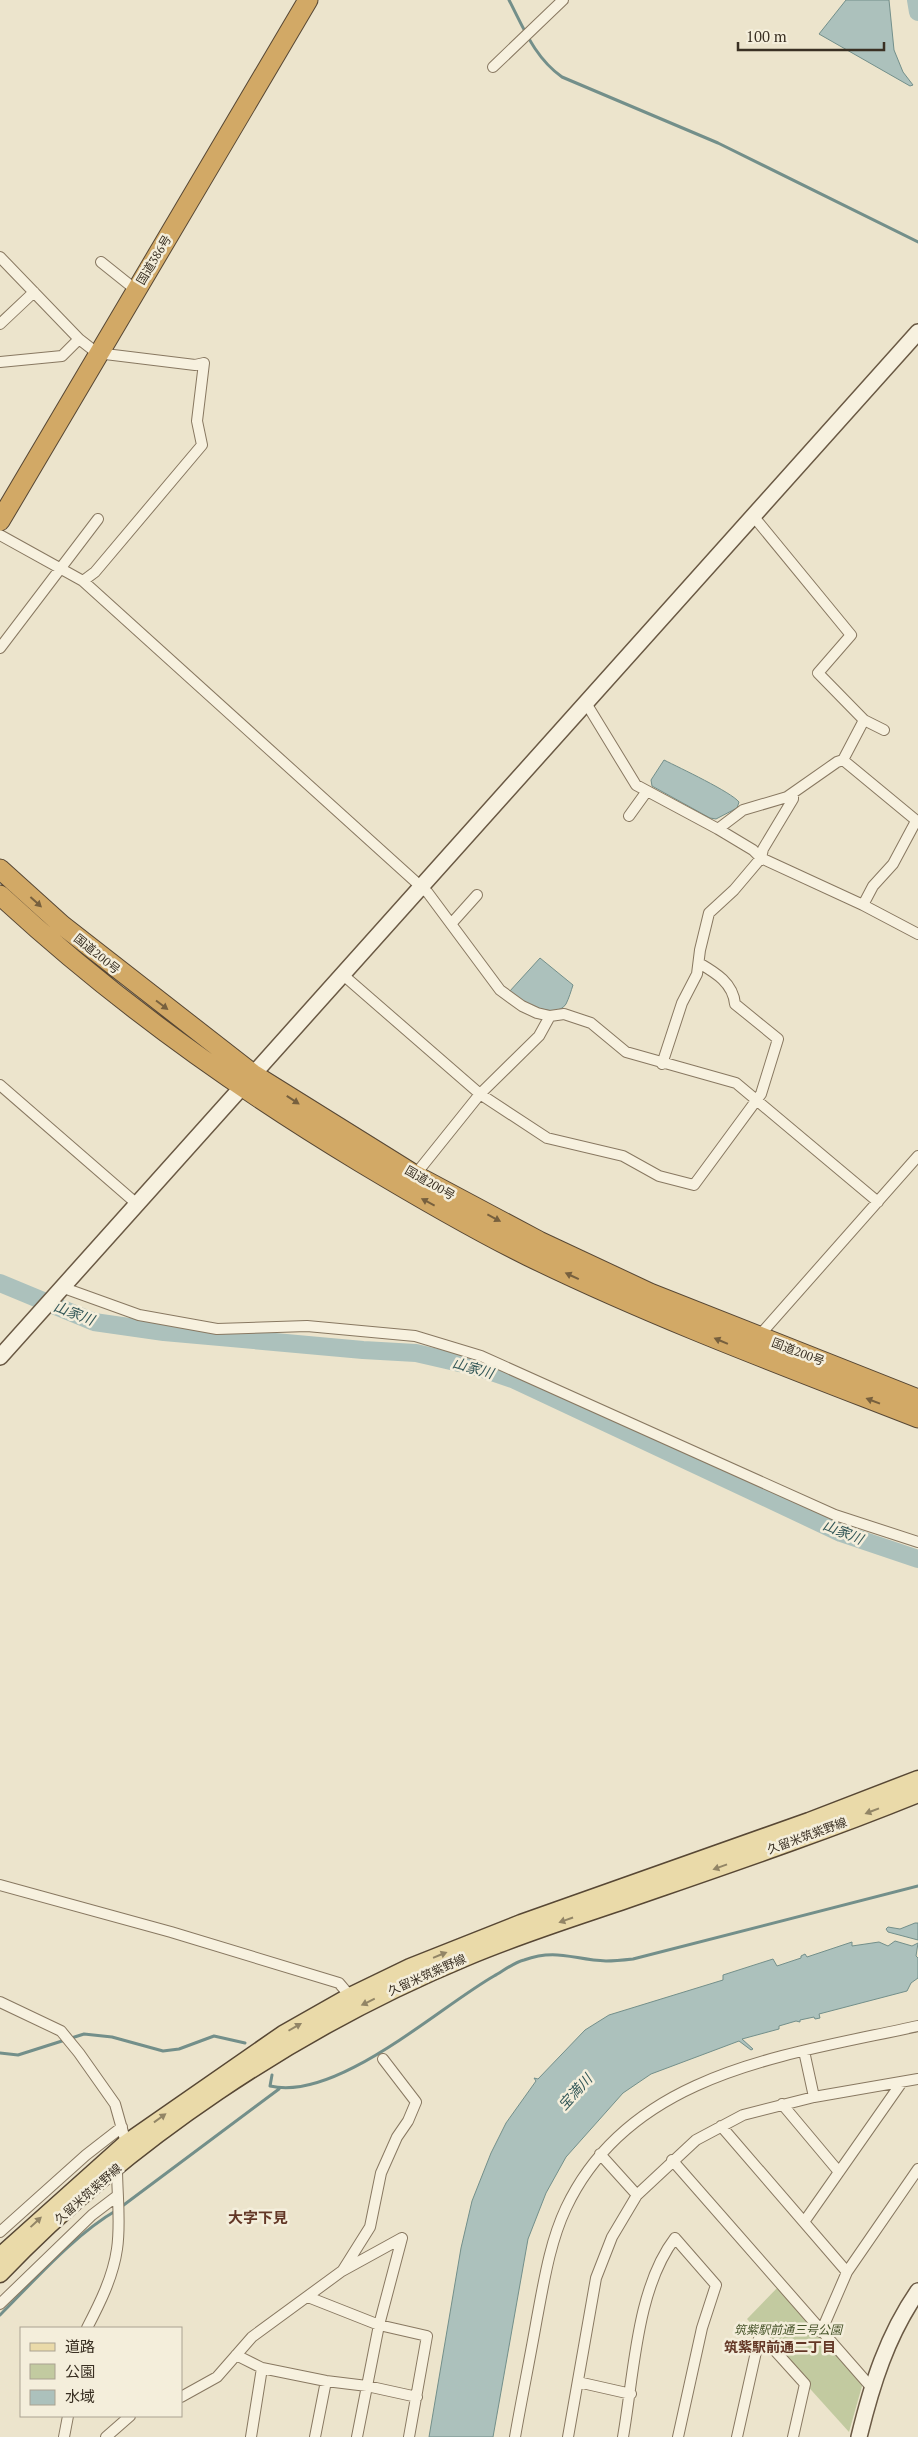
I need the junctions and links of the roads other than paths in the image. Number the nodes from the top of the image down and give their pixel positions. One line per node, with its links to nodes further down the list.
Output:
1 (308, 0): 6 (highway, 国道386号)
2 (563, 0): 3 (street)
3 (493, 66)
4 (0, 257): 7 (street)
5 (101, 262): 6 (street)
6 (136, 290): 11 (highway, 国道386号)
7 (34, 292): 8 (street); 10 (street)
8 (0, 324)
9 (918, 332): 13 (street)
10 (79, 339): 11 (street); 12 (street)
11 (97, 354): 15 (highway, 国道386号); 18 (street)
12 (0, 362)
13 (754, 517): 20 (street); 21 (street)
14 (98, 519): 17 (street)
15 (0, 521)
16 (0, 535): 17 (street)
17 (60, 566): 18 (street); 19 (street)
18 (83, 581): 31 (street)
19 (0, 648)
20 (586, 703): 24 (street); 31 (street)
21 (864, 720): 22 (street); 23 (street)
22 (884, 730)
23 (843, 760): 25 (street); 27 (street)
24 (647, 791): 26 (street); 28 (street)
25 (793, 794): 28 (street); 29 (street)
26 (629, 816)
27 (917, 822): 34 (street)
28 (718, 829): 29 (street)
29 (761, 858): 34 (street); 37 (street)
30 (0, 869): 41 (highway, 国道200号, one-way to 41)
31 (421, 887): 35 (street); 38 (street)
32 (0, 895): 41 (highway, 国道200号)
33 (477, 895): 35 (street)
34 (863, 905): 36 (street)
35 (451, 924): 39 (street)
36 (918, 934)
37 (699, 963): 40 (street); 44 (street)
38 (342, 974): 41 (street); 43 (street)
39 (550, 1016): 40 (street); 43 (street)
40 (662, 1064): 44 (street)
41 (247, 1080): 46 (highway, 国道200号, one-way to 46); 48 (street); 53 (highway, 国道200号, one-way to 41)
42 (0, 1085): 48 (street)
43 (480, 1094): 44 (street); 46 (street)
44 (758, 1100): 47 (street)
45 (918, 1156): 47 (street)
46 (415, 1175): 50 (highway, 国道200号, one-way to 50)
47 (878, 1202): 50 (street)
48 (137, 1204): 49 (street)
49 (64, 1288): 51 (street); 54 (street)
50 (758, 1337): 52 (highway, 国道200号)
51 (0, 1357)
52 (918, 1399)
53 (918, 1418)
54 (918, 1542)
55 (918, 1779): 58 (main road, 久留米筑紫野線, one-way to 55)
56 (918, 1794): 72 (main road, 久留米筑紫野線, one-way to 72)
57 (0, 1885): 58 (street)
58 (350, 1996): 69 (main road, 久留米筑紫野線, one-way to 58)
59 (0, 2002): 67 (street)
60 (918, 2026): 61 (street)
61 (804, 2051): 65 (street); 70 (street)
62 (383, 2058): 80 (street)
63 (918, 2079): 64 (street)
64 (902, 2082): 65 (street); 73 (street)
65 (814, 2097): 66 (street)
66 (782, 2104): 68 (street); 73 (street)
67 (122, 2126): 69 (street); 78 (street)
68 (720, 2126): 71 (street); 77 (street)
69 (126, 2143): 79 (main road, 久留米筑紫野線, one-way to 69)
70 (600, 2154): 75 (street); 106 (street)
71 (672, 2160): 75 (street); 88 (street)
72 (117, 2168): 76 (street); 82 (main road, 久留米筑紫野線)
73 (839, 2172): 77 (street)
74 (917, 2173): 81 (street)
75 (637, 2195): 92 (street)
76 (117, 2196): 85 (street); 87 (street)
77 (804, 2222): 81 (street)
78 (0, 2232)
79 (0, 2256)
80 (342, 2271): 84 (street); 86 (street)
81 (847, 2272): 88 (street)
82 (0, 2274)
83 (918, 2291): 94 (street)
84 (308, 2297): 86 (street); 89 (street)
85 (0, 2304)
86 (378, 2325): 93 (street); 97 (street)
87 (87, 2327)
88 (821, 2332): 94 (street)
89 (236, 2355): 90 (street); 96 (street)
90 (262, 2368): 91 (street); 102 (street)
91 (326, 2381): 93 (street); 103 (street)
92 (578, 2382): 95 (street); 107 (street)
93 (367, 2386): 97 (street); 104 (street)
94 (871, 2387): 112 (street)
95 (631, 2394): 108 (street); 109 (street)
96 (182, 2396)
97 (417, 2398): 105 (street)
98 (68, 2417): 100 (street)
99 (129, 2417): 101 (street)
100 (64, 2437)
101 (106, 2437)
102 (251, 2437)
103 (315, 2437)
104 (357, 2437)
105 (408, 2437)
106 (515, 2437)
107 (568, 2437)
108 (623, 2437)
109 (678, 2437)
110 (737, 2437): 111 (street)
111 (793, 2437)
112 (859, 2437)

